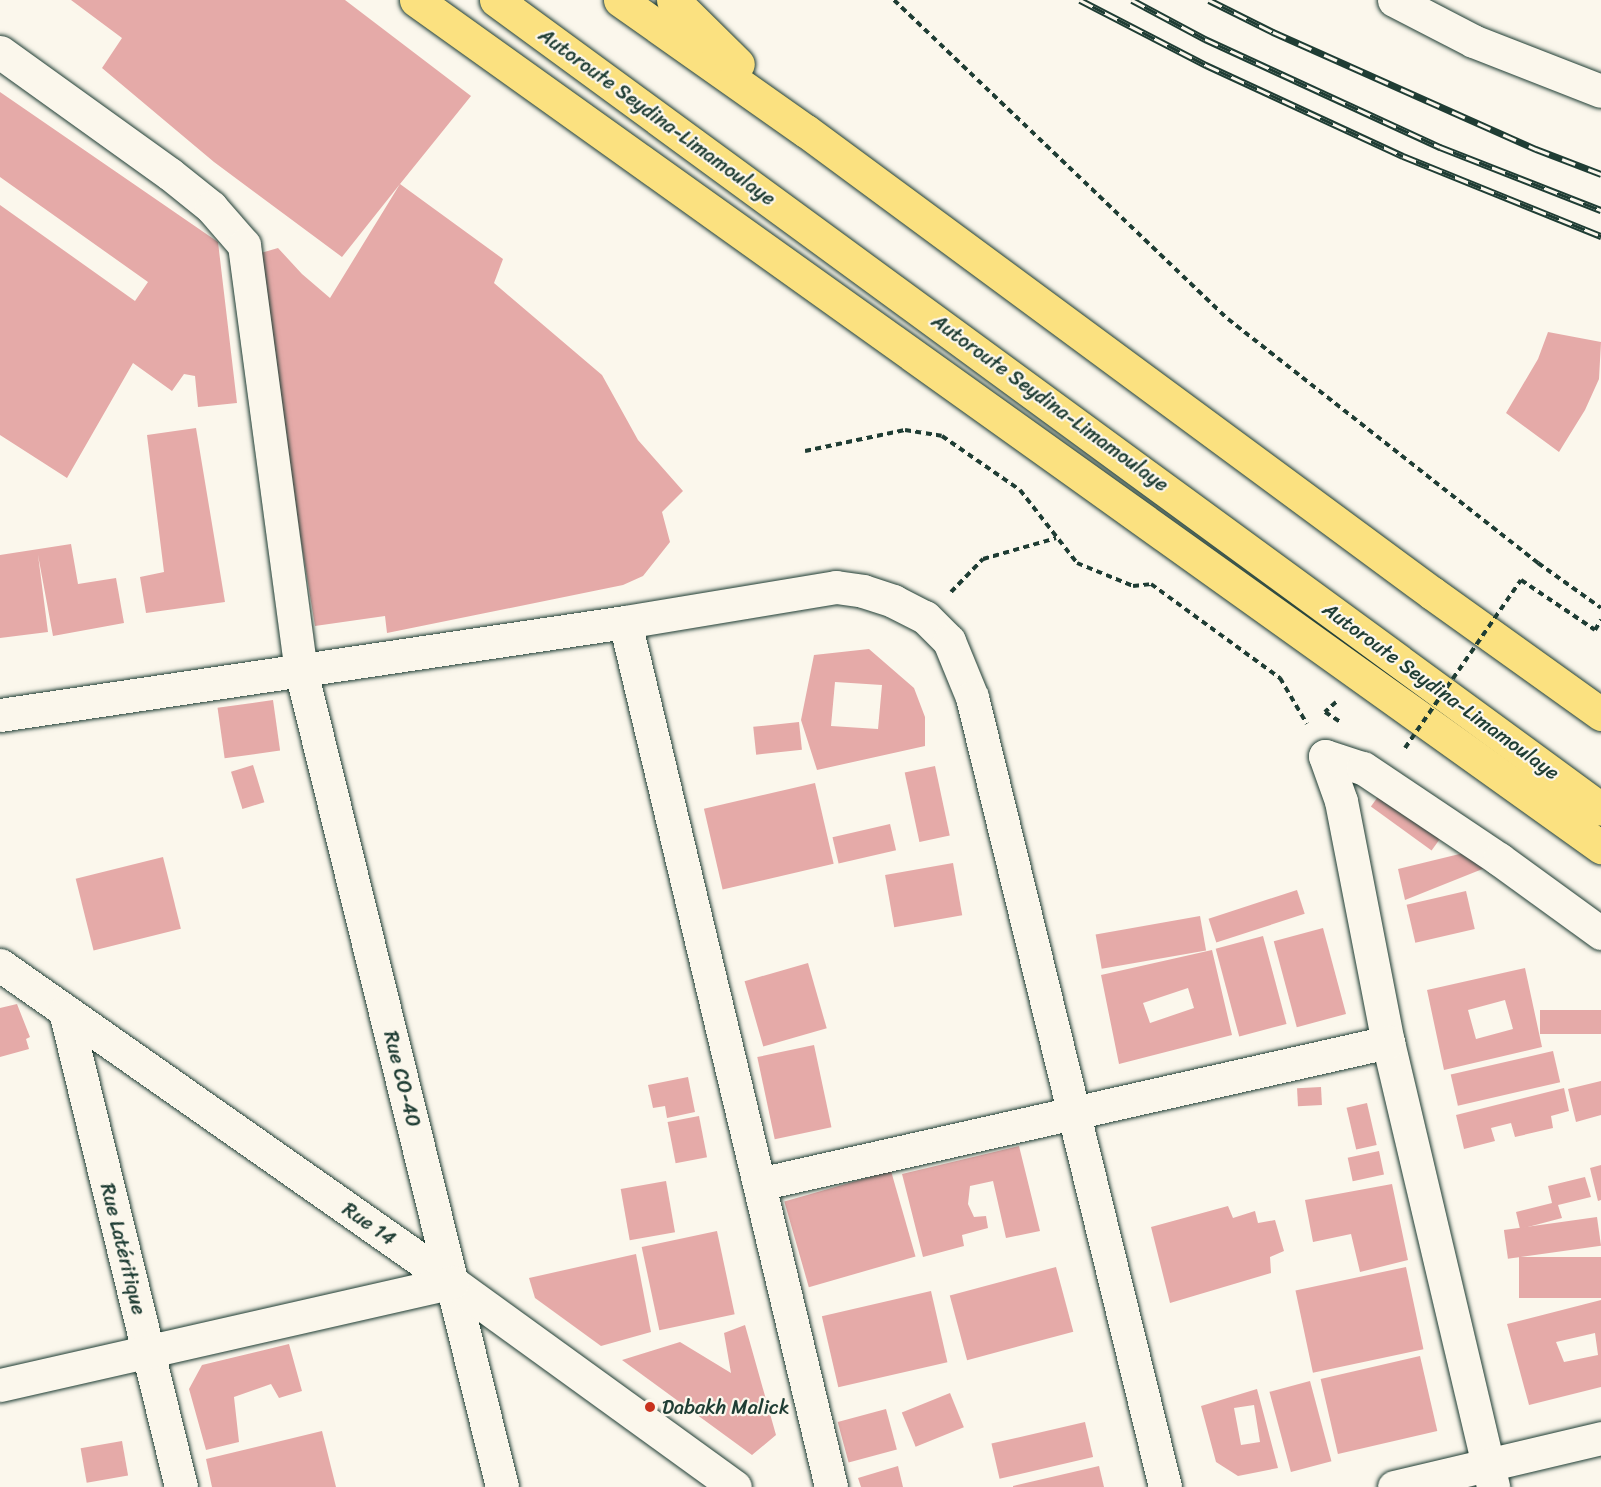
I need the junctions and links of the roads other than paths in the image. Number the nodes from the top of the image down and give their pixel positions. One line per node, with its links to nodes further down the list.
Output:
1 (416, 0): 14 (highway)
2 (496, 0): 13 (highway, Autoroute Seydina-Limamoulaye)
3 (620, 0): 8 (highway)
4 (673, 0): 8 (highway)
5 (1394, 0): 7 (street)
6 (0, 52): 10 (street, Rue CO-40)
7 (1601, 92)
8 (806, 131): 11 (highway)
9 (625, 622): 10 (street); 19 (street); 20 (street)
10 (301, 671): 12 (street); 21 (street, Rue CO-40)
11 (1601, 714)
12 (0, 715)
13 (1601, 809)
14 (1601, 847)
15 (1601, 933): 18 (street)
16 (0, 965): 17 (street, Rue 14)
17 (65, 1011): 21 (street, Rue 14); 22 (street, Rue Latéritique)
18 (1388, 1042): 19 (street); 25 (street)
19 (1075, 1114): 20 (street); 30 (street)
20 (759, 1184): 29 (street)
21 (452, 1282): 22 (street); 27 (street, Rue CO-40); 28 (street, Rue 14)
22 (148, 1352): 23 (street); 26 (street, Rue Latéritique)
23 (0, 1385)
24 (1601, 1438): 25 (street)
25 (1491, 1476): 31 (street)
26 (181, 1487)
27 (502, 1487)
28 (735, 1487)
29 (831, 1487)
30 (1165, 1487)
31 (1394, 1487)

